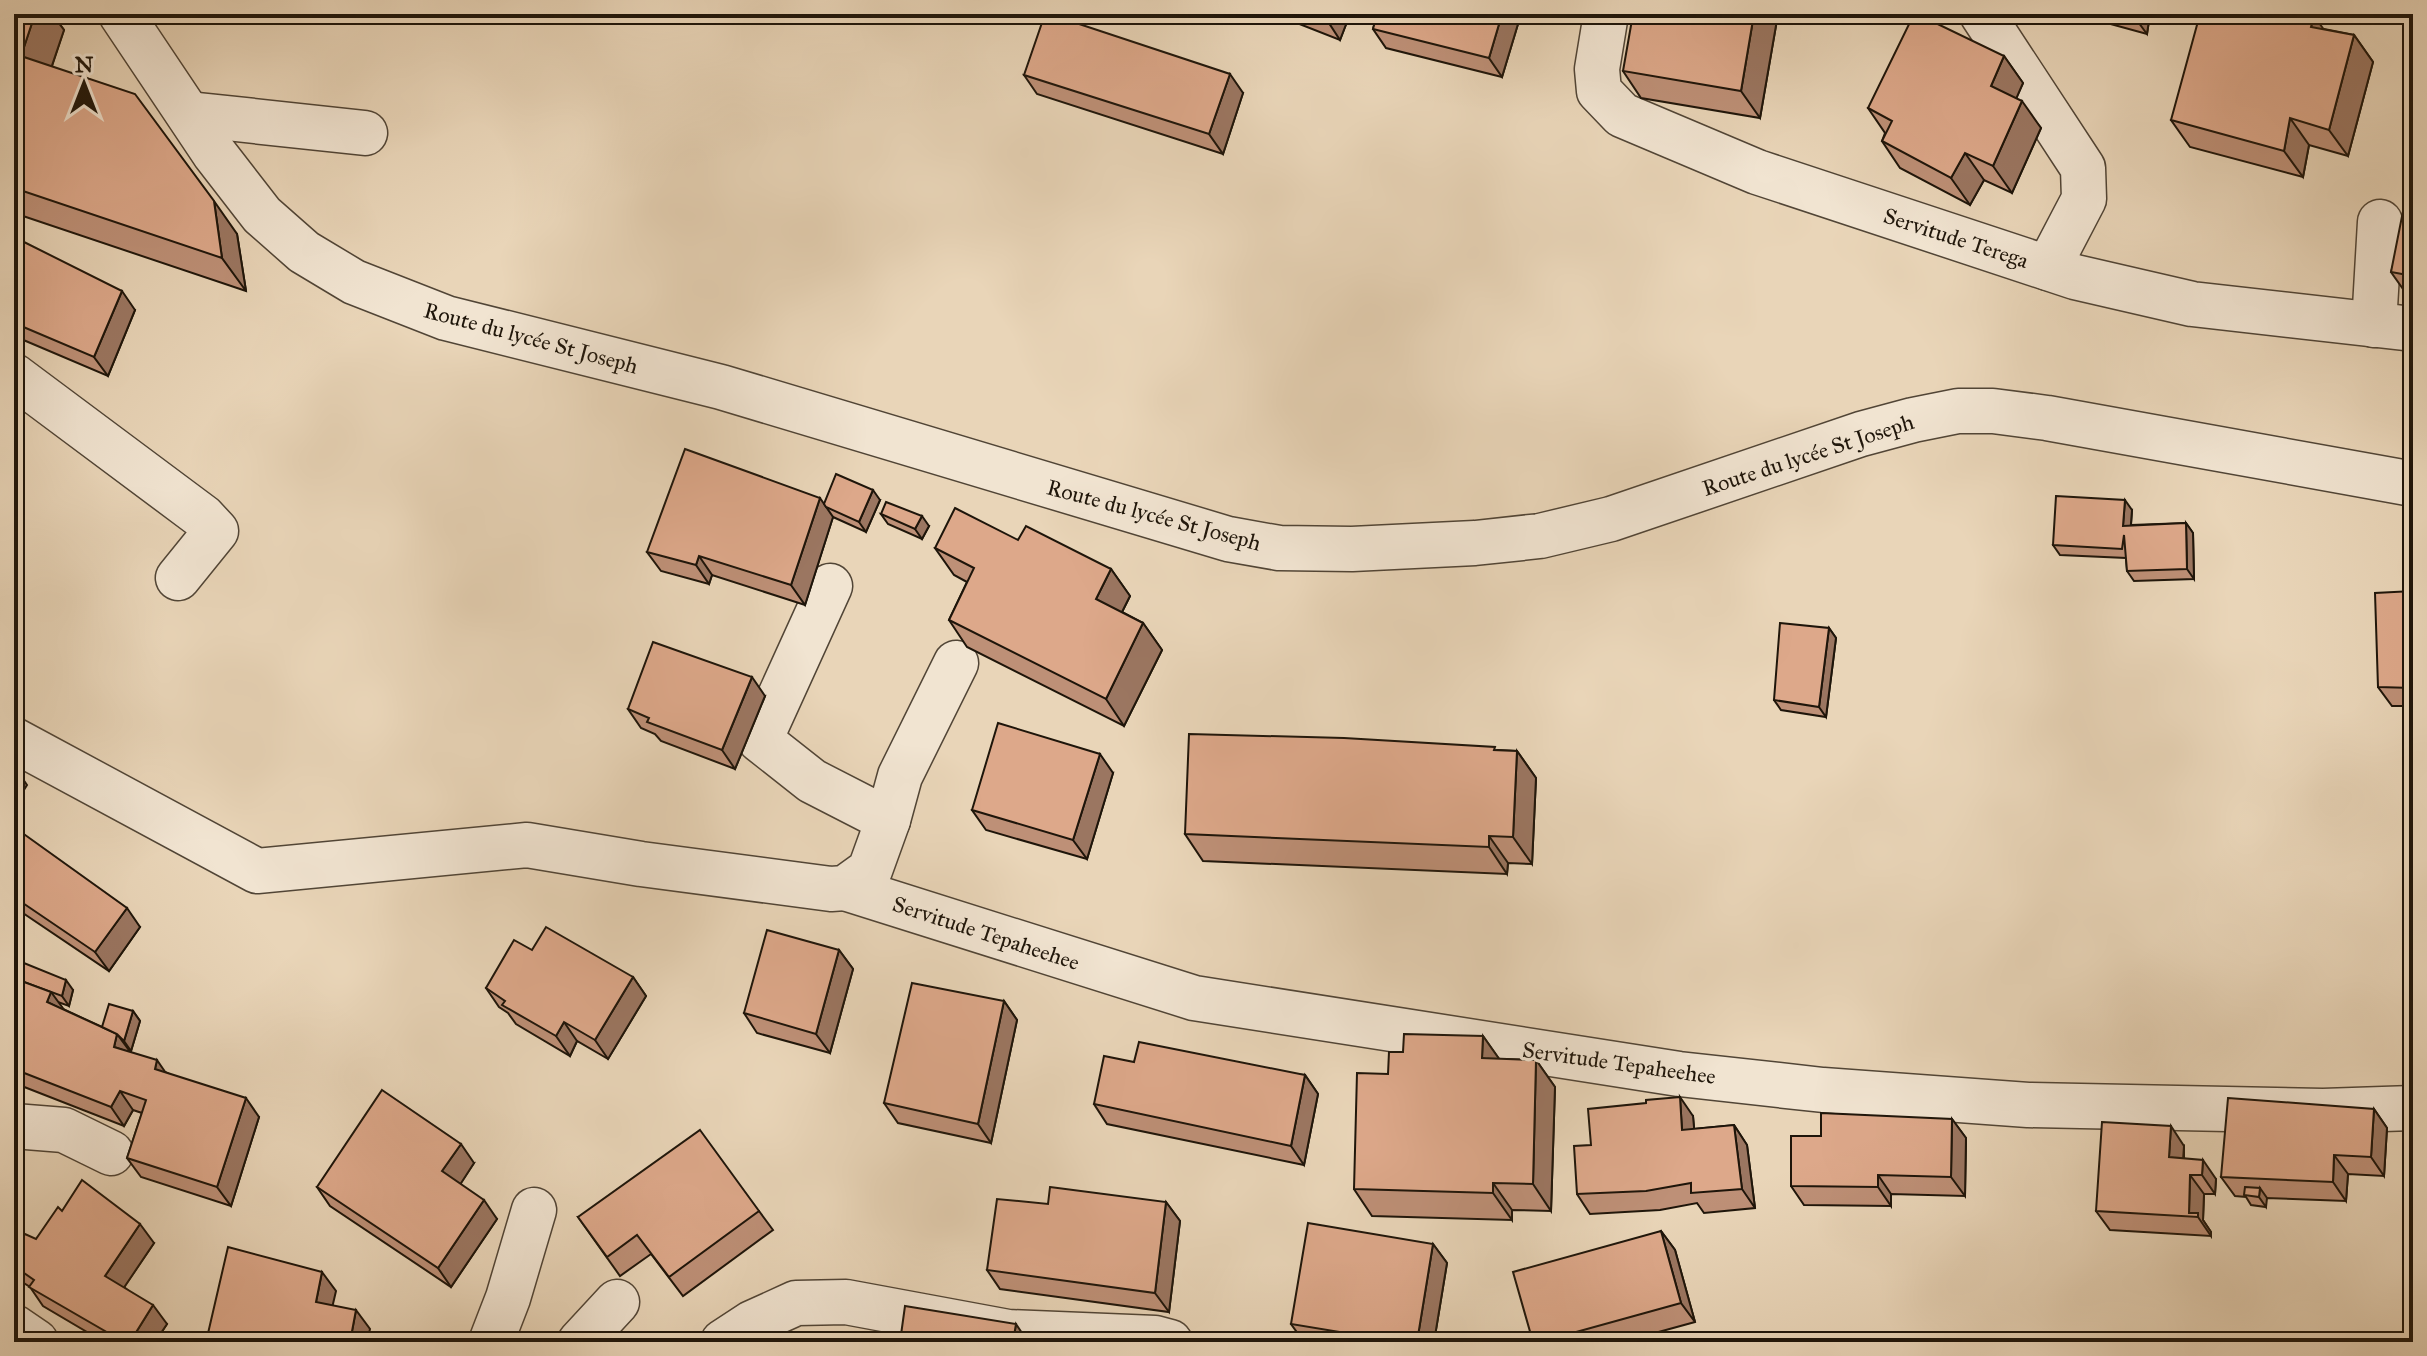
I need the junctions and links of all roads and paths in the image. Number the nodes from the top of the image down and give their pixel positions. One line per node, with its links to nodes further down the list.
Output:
1 (121, 14): 4 (street, Route du lycée St Joseph)
2 (1606, 14): 7 (street, Servitude Terega)
3 (1982, 14): 7 (street)
4 (189, 114): 5 (street); 10 (street, Route du lycée St Joseph)
5 (365, 133)
6 (2380, 222): 8 (street)
7 (2048, 268): 8 (street, Servitude Terega)
8 (2394, 327)
9 (14, 376): 11 (street)
10 (2413, 484)
11 (178, 578)
12 (830, 586): 15 (street)
13 (956, 663): 15 (street)
14 (14, 740): 16 (street, Servitude Tepaheehee)
15 (888, 820): 16 (street)
16 (845, 888): 17 (street, Servitude Tepaheehee)
17 (2413, 1108)
18 (14, 1126): 19 (street)
19 (111, 1153)
20 (534, 1210): 24 (street)
21 (617, 1302): 25 (street)
22 (14, 1327): 23 (street)
23 (36, 1342)
24 (491, 1342)
25 (580, 1342)
26 (723, 1342): 27 (street)
27 (1170, 1342)

